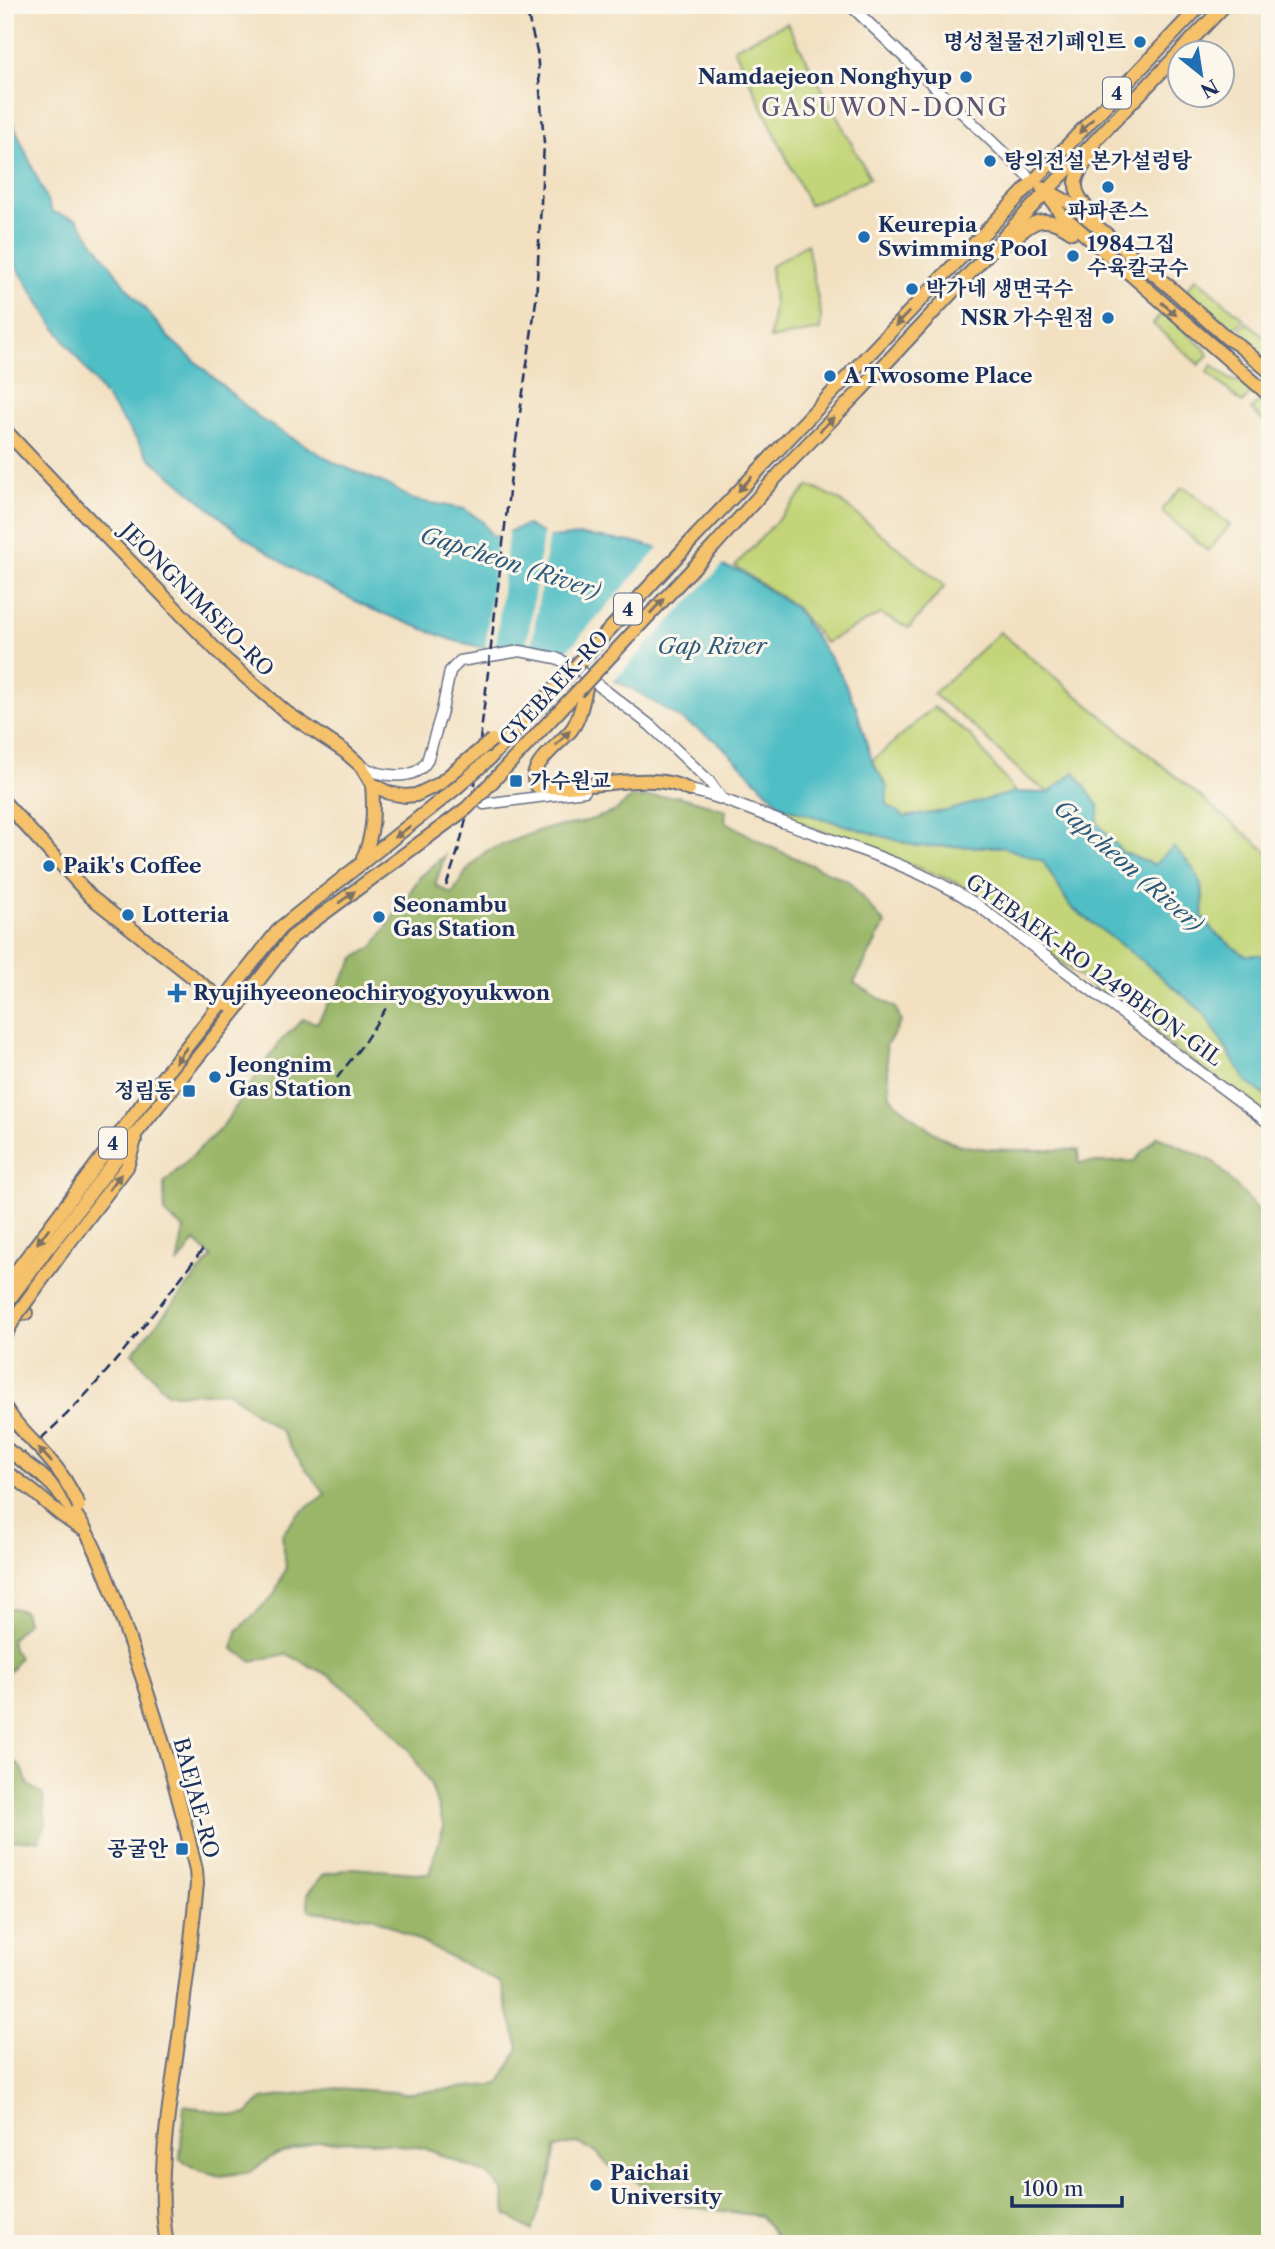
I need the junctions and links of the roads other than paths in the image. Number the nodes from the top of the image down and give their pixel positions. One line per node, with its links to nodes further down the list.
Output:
1 (850, 5): 5 (street)
2 (1201, 5): 5 (main road, GYEBAEK-RO / 4, one-way to 5)
3 (1225, 5): 4 (main road, GYEBAEK-RO / 4)
4 (1097, 139): 6 (main road, GYEBAEK-RO / 4); 8 (main road)
5 (1033, 181): 6 (main road); 14 (main road, GYEBAEK-RO / 4, one-way to 14, bridge)
6 (1046, 192): 7 (main road); 8 (main road); 9 (main road, GYEBAEK-RO / 4)
7 (1088, 237): 9 (main road); 11 (main road, one-way to 11)
8 (1108, 237): 10 (main road)
9 (986, 258): 13 (main road, GYEBAEK-RO / 4, one-way to 9, bridge)
10 (1270, 372)
11 (1270, 396)
12 (5, 429): 15 (main road, JEONGNIMSEO-RO)
13 (581, 694): 17 (main road, one-way to 13); 23 (main road, GYEBAEK-RO / 4, one-way to 13, bridge)
14 (511, 736): 16 (main road, bridge); 21 (main road, GYEBAEK-RO / 4, one-way to 21, bridge)
15 (361, 766): 16 (main road, JEONGNIMSEO-RO); 18 (street)
16 (372, 784): 21 (main road)
17 (689, 790): 18 (street, GYEBAEK-RO 1249BEON-GIL); 20 (street, GYEBAEK-RO 1249BEON-GIL)
18 (722, 799): 24 (street, GYEBAEK-RO 1249BEON-GIL)
19 (5, 803): 22 (main road)
20 (484, 804)
21 (361, 862): 22 (main road, GYEBAEK-RO / 4)
22 (222, 1001): 23 (main road); 26 (main road, GYEBAEK-RO / 4, one-way to 26)
23 (235, 1011): 25 (main road, GYEBAEK-RO / 4)
24 (1270, 1124)
25 (137, 1132): 26 (main road, GYEBAEK-RO / 4); 28 (main road, one-way to 25, bridge)
26 (8, 1296): 27 (main road)
27 (5, 1316)
28 (5, 1335)
29 (5, 1407): 33 (main road, one-way to 29, bridge)
30 (5, 1448): 32 (main road, BAEJAE-RO, bridge)
31 (5, 1472): 32 (main road)
32 (87, 1532): 33 (main road, BAEJAE-RO)
33 (100, 1558): 34 (main road, BAEJAE-RO)
34 (167, 2244)

